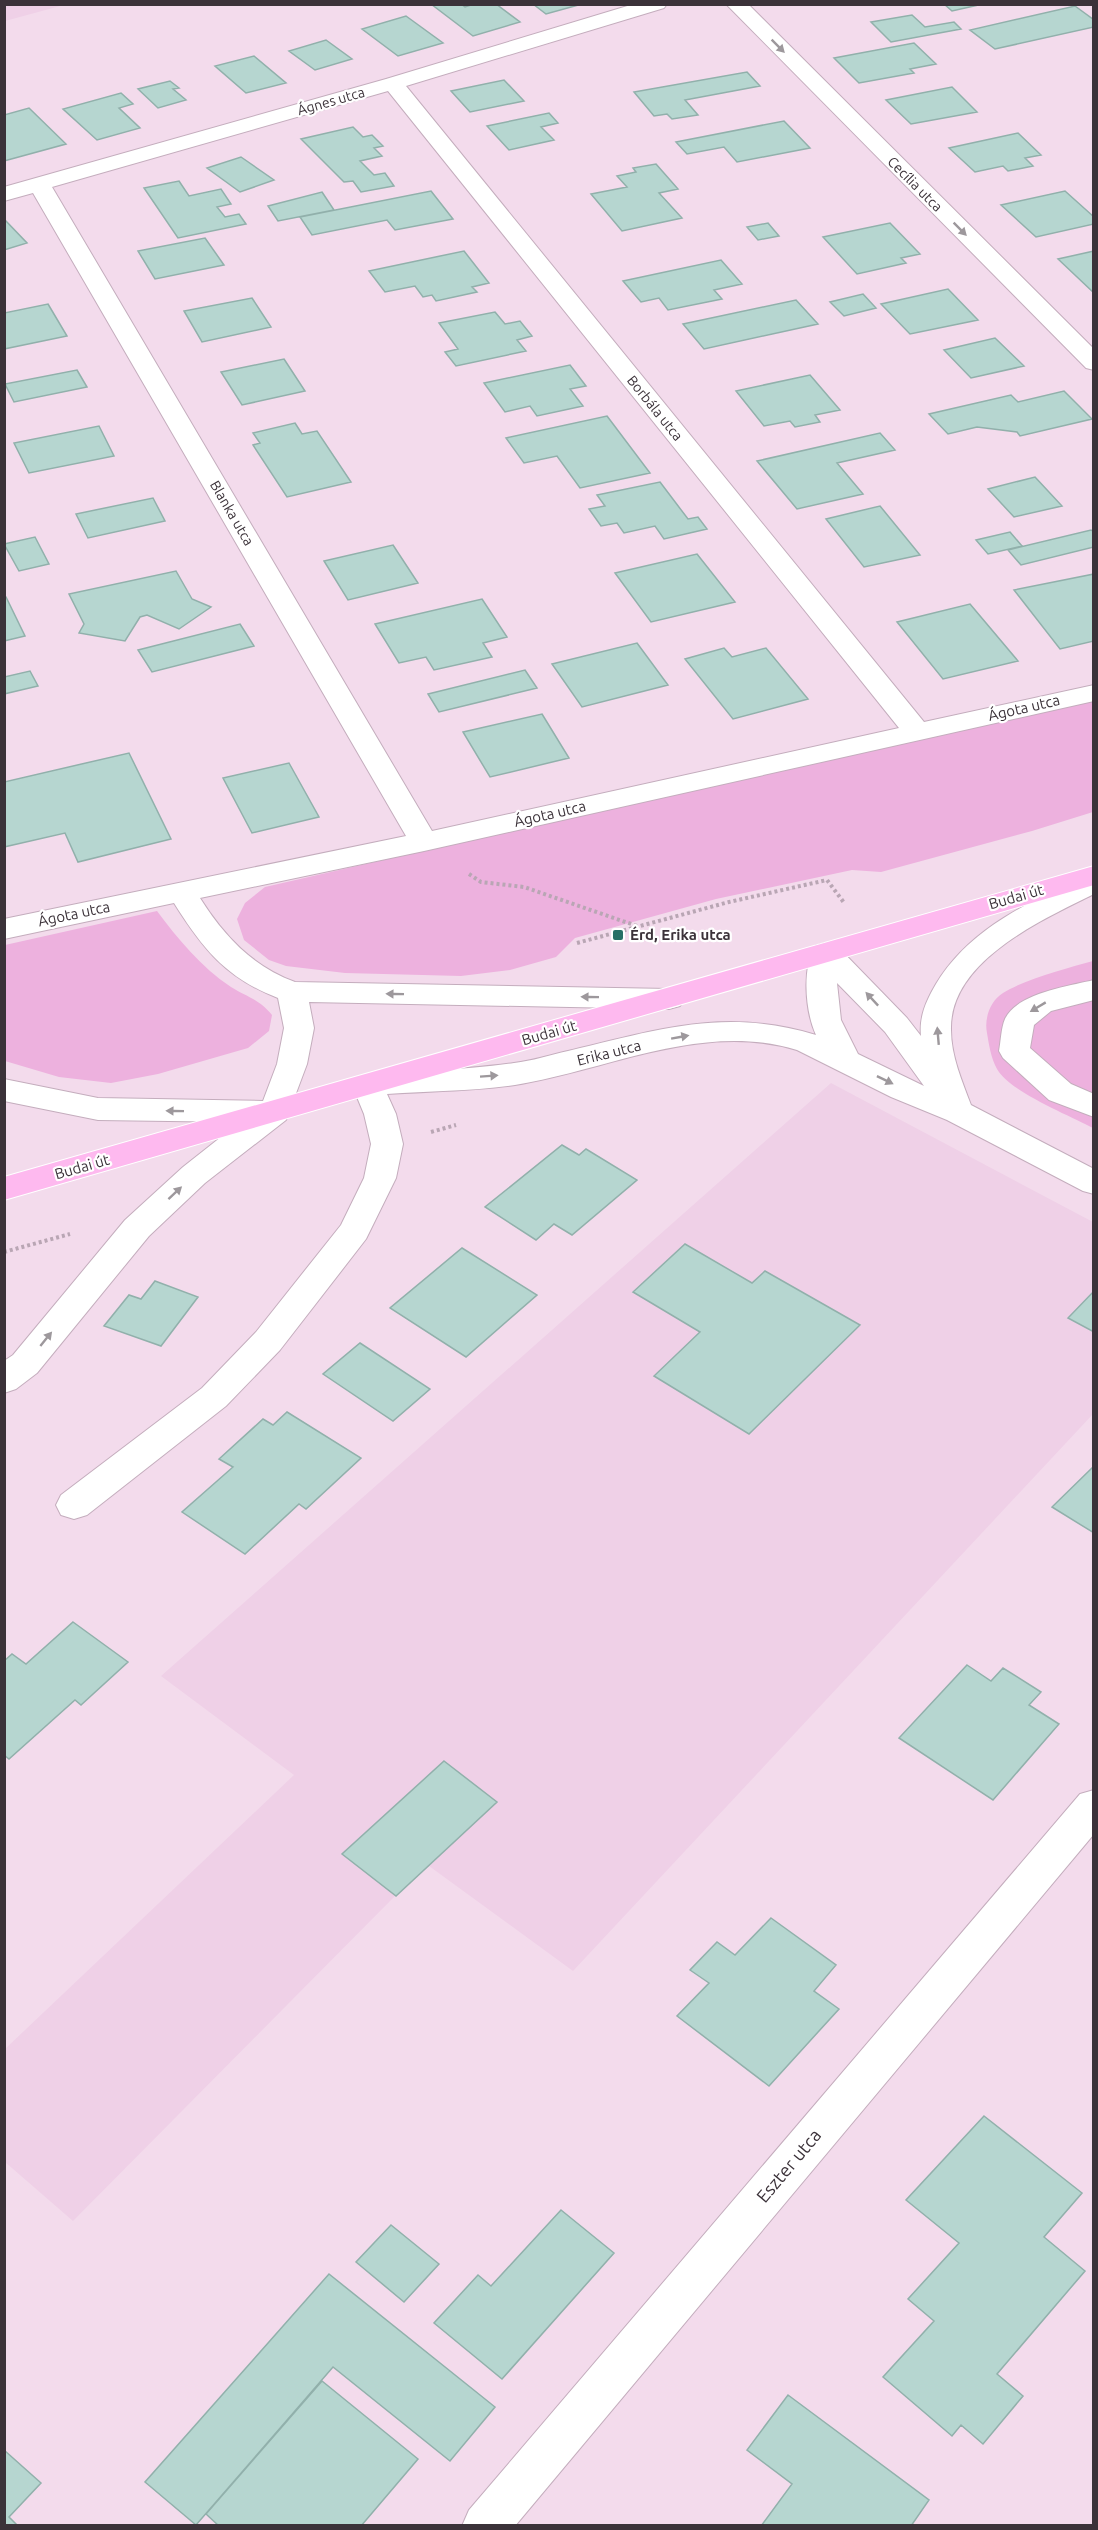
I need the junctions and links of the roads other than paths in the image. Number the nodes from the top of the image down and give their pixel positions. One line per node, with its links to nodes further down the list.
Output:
1 (657, 4): 3 (street, Ágnes utca)
2 (736, 4): 6 (street, Cecília utca, one-way to 6)
3 (393, 83): 4 (street, Ágnes utca); 8 (street, Borbála utca)
4 (39, 184): 5 (street, Ágnes utca); 9 (street, Blanka utca)
5 (4, 194)
6 (1094, 363)
7 (1094, 693): 8 (street, Ágota utca)
8 (917, 732): 9 (street, Ágota utca)
9 (424, 842): 12 (street, Ágota utca)
10 (1094, 874): 14 (main road, Budai út)
11 (1094, 882): 23 (street, one-way to 11)
12 (182, 892): 13 (street, Ágota utca); 16 (street)
13 (4, 929)
14 (826, 952): 17 (main road, Budai út); 18 (street, Erika utca); 23 (street, Erika utca, one-way to 14)
15 (1094, 990): 21 (street, one-way to 21)
16 (292, 992): 17 (street, one-way to 16); 22 (street)
17 (669, 999): 19 (main road, Budai út)
18 (845, 1059): 19 (street, Erika utca, one-way to 18); 23 (street, Erika utca, one-way to 23)
19 (368, 1085): 22 (main road, Budai út); 27 (street)
20 (4, 1090): 22 (street, one-way to 20)
21 (1094, 1106)
22 (275, 1112): 25 (main road, Budai út); 26 (street, one-way to 22)
23 (958, 1112): 24 (street, Erika utca)
24 (1094, 1183)
25 (4, 1189)
26 (4, 1380)
27 (74, 1505)
28 (1094, 1806): 29 (street, Eszter utca)
29 (485, 2526)

